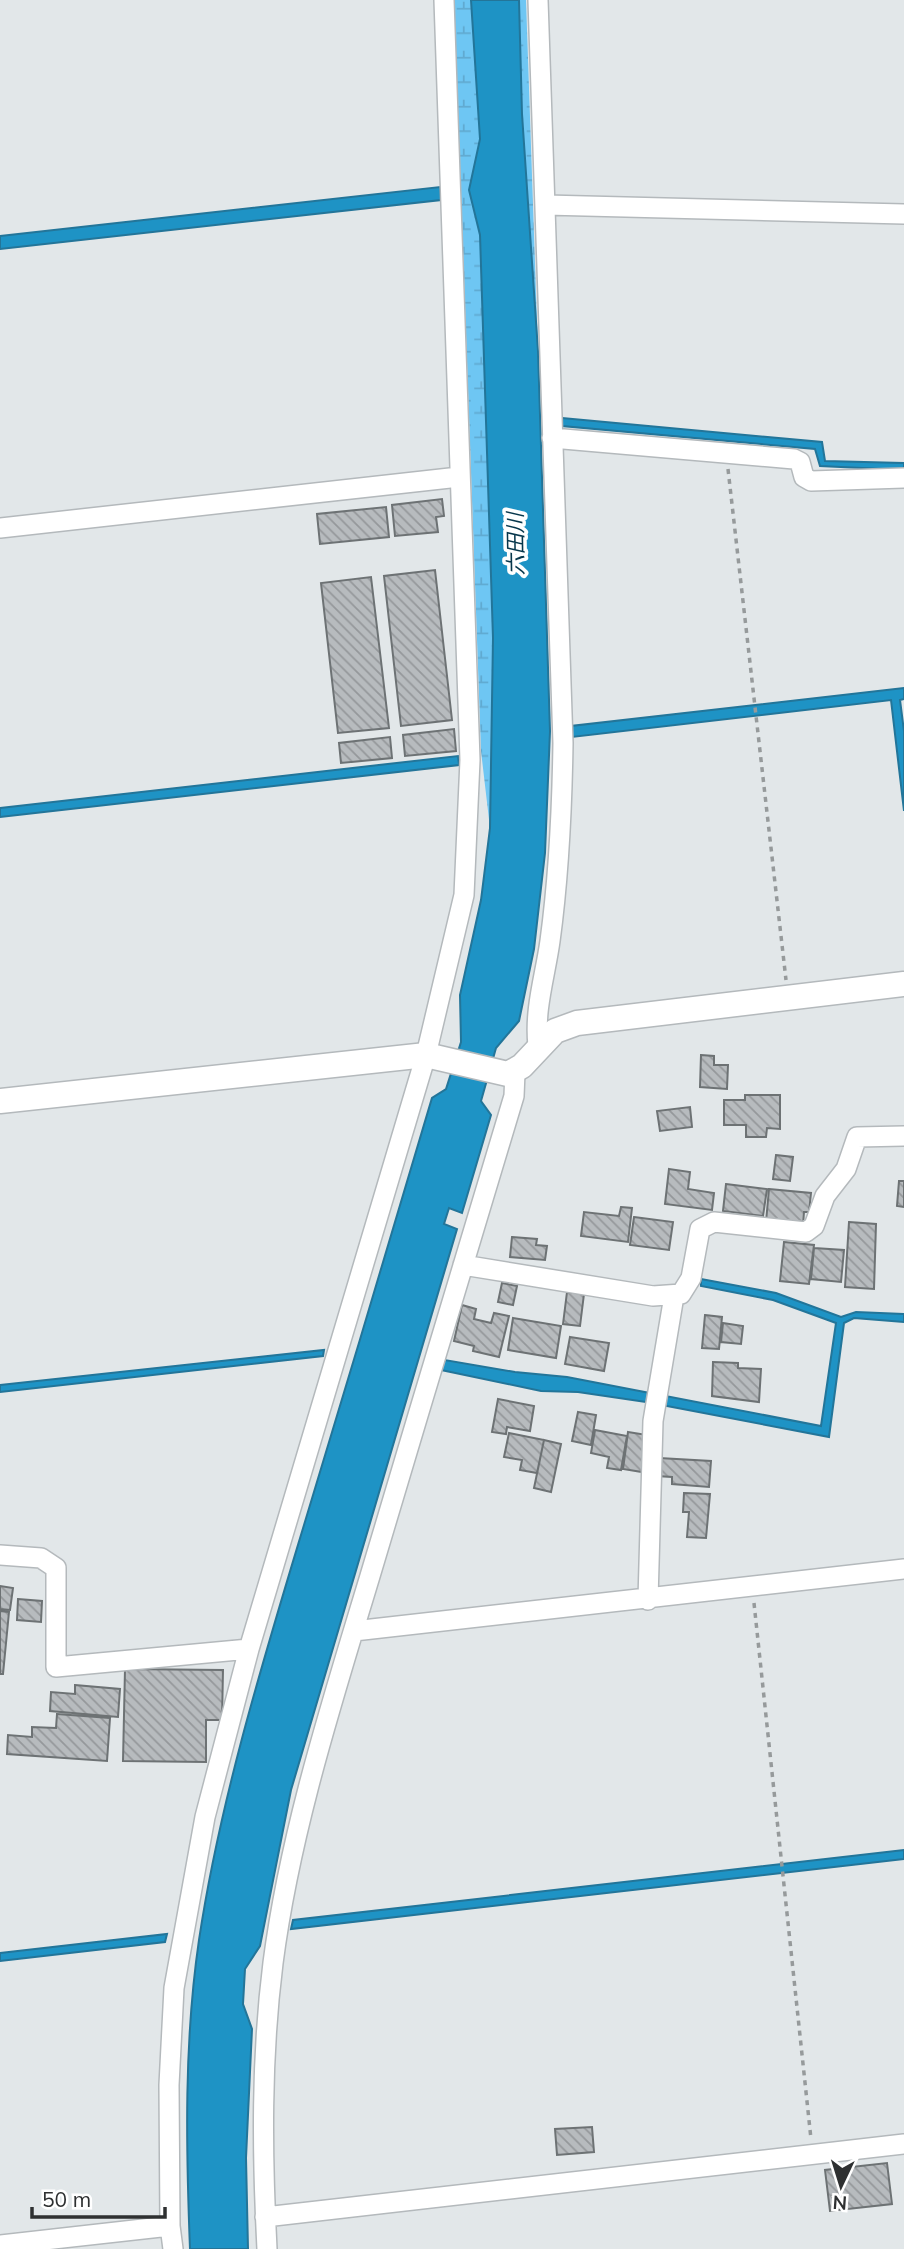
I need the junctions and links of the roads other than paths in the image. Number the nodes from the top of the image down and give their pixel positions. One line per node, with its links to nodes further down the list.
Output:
1 (444, 0): 6 (street)
2 (538, 0): 3 (street)
3 (546, 205): 4 (street); 5 (street)
4 (904, 214)
5 (552, 438): 7 (street); 10 (street)
6 (459, 477): 8 (street); 11 (street)
7 (904, 478)
8 (0, 528)
9 (904, 984): 10 (street)
10 (538, 1046): 12 (street)
11 (437, 1057): 12 (street); 13 (street); 21 (street)
12 (506, 1073): 15 (street)
13 (0, 1101)
14 (904, 1136): 16 (street)
15 (463, 1265): 16 (street); 20 (street)
16 (674, 1296): 19 (street)
17 (0, 1555): 21 (street)
18 (904, 1569): 19 (street)
19 (648, 1600): 20 (street)
20 (354, 1631): 23 (street)
21 (249, 1648): 24 (street)
22 (904, 2144): 23 (street)
23 (265, 2217): 27 (street)
24 (170, 2226): 25 (street); 26 (street)
25 (0, 2245)
26 (173, 2249)
27 (267, 2249)

